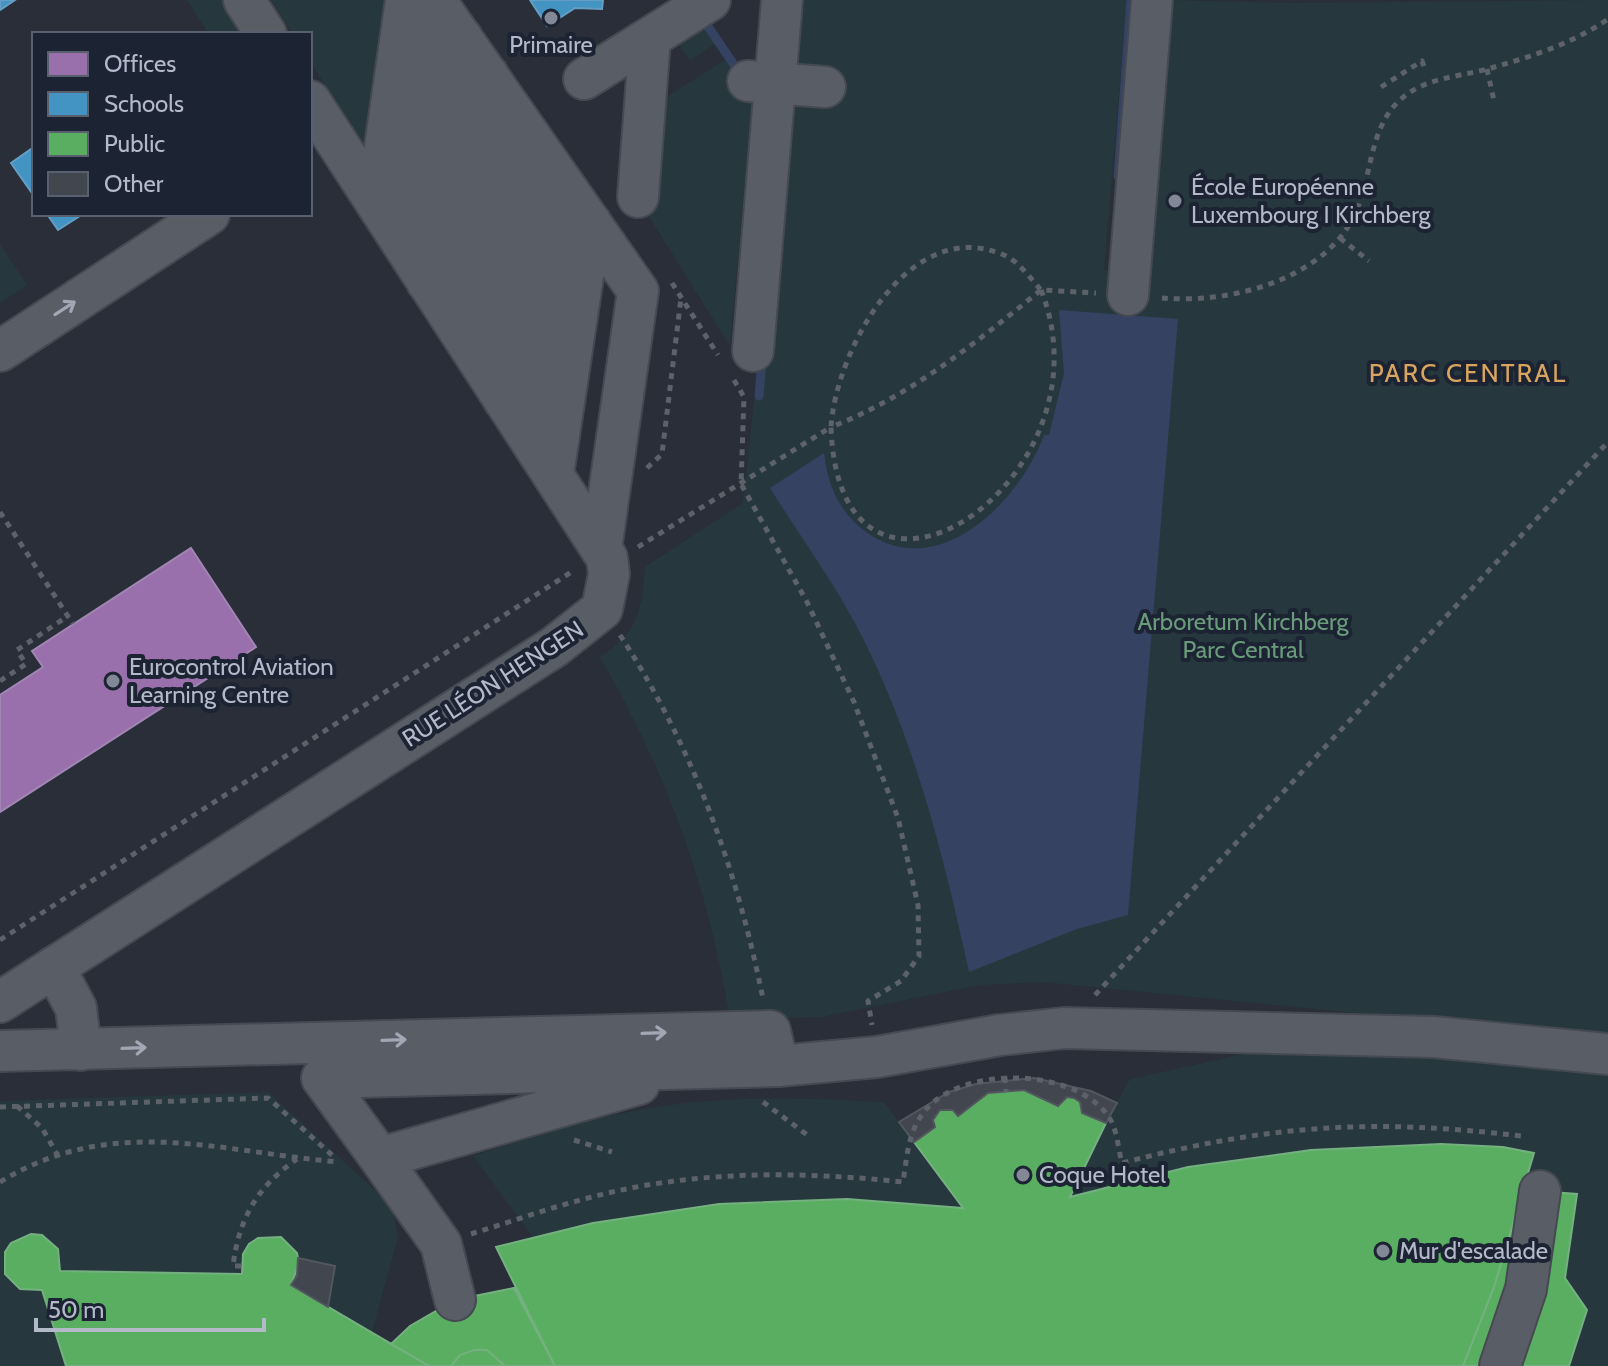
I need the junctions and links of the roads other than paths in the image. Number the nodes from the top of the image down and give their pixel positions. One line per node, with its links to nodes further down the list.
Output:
1 (244, 0): 7 (street)
2 (406, 0): 20 (street)
3 (436, 0): 8 (street, RUE LÉON HENGEN); 23 (street)
4 (710, 0): 9 (street)
5 (782, 0): 12 (street)
6 (1152, 0): 26 (street)
7 (265, 32)
8 (462, 38): 10 (street, RUE LÉON HENGEN); 25 (street)
9 (650, 38): 11 (street); 19 (street)
10 (488, 75): 15 (street, RUE LÉON HENGEN); 27 (street)
11 (584, 79)
12 (761, 82): 13 (street); 29 (street)
13 (825, 87)
14 (312, 108): 16 (street)
15 (513, 112): 17 (street, RUE LÉON HENGEN); 30 (street)
16 (321, 141): 20 (street)
17 (539, 149): 18 (street, RUE LÉON HENGEN); 31 (street)
18 (563, 184): 22 (street, RUE LÉON HENGEN); 32 (street)
19 (638, 197)
20 (377, 203): 23 (street)
21 (206, 216): 28 (street, one-way to 21)
22 (591, 223): 24 (street, RUE LÉON HENGEN); 33 (street)
23 (402, 242): 25 (street)
24 (616, 260): 34 (street); 35 (street, RUE LÉON HENGEN)
25 (427, 282): 27 (street)
26 (1128, 295)
27 (453, 321): 30 (street)
28 (0, 351)
29 (753, 351)
30 (479, 360): 31 (street)
31 (504, 400): 32 (street)
32 (530, 439): 33 (street)
33 (553, 475): 34 (street)
34 (577, 513): 35 (street)
35 (616, 551): 36 (street, RUE LÉON HENGEN)
36 (54, 967): 37 (street, RUE LÉON HENGEN); 38 (street)
37 (0, 1002)
38 (81, 1050): 39 (street, one-way to 39); 40 (street)
39 (697, 1050): 41 (street); 42 (street); 42 (street)
40 (0, 1051)
41 (1608, 1054)
42 (380, 1158): 44 (street)
43 (1540, 1191): 45 (street)
44 (455, 1300)
45 (1500, 1366)

